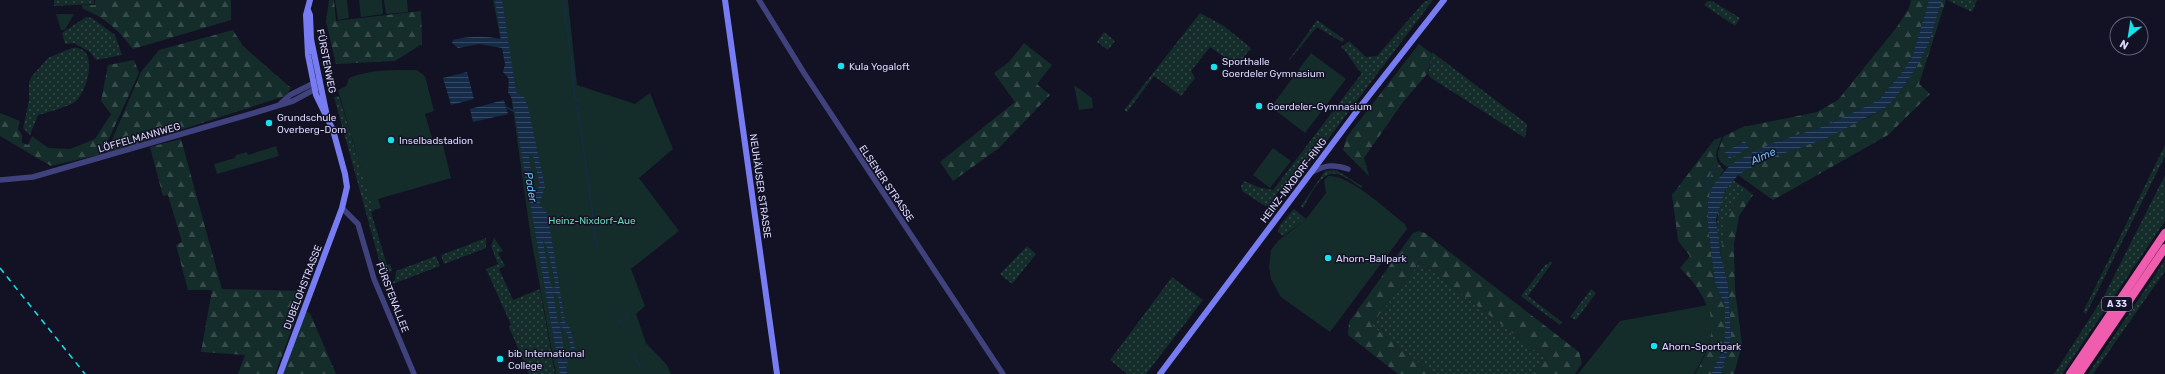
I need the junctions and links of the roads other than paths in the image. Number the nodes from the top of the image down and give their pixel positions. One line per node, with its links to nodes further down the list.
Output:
1 (310, 0): 5 (main road, FÜRSTENWEG)
2 (724, 0): 17 (main road, NEUHÄUSER STRASSE)
3 (759, 0): 18 (street, ELSENER STRASSE)
4 (1444, 0): 10 (main road, HEINZ-NIXDORF-RING)
5 (308, 10): 6 (main road, FÜRSTENWEG); 7 (main road, FÜRSTENWEG)
6 (321, 83): 7 (street, LÖFFELMANNWEG); 8 (main road, FÜRSTENWEG)
7 (314, 86): 8 (main road, FÜRSTENWEG); 11 (street, LÖFFELMANNWEG)
8 (327, 117): 12 (main road, FÜRSTENWEG)
9 (1348, 169): 10 (street)
10 (1312, 173): 19 (main road, HEINZ-NIXDORF-RING)
11 (0, 180)
12 (342, 208): 15 (main road, DUBELOHSTRASSE); 16 (street, FÜRSTENALLEE)
13 (2165, 234): 20 (highway, A 33)
14 (2165, 248): 21 (highway, A 33)
15 (280, 374)
16 (414, 374)
17 (777, 374)
18 (1003, 374)
19 (1160, 374)
20 (2070, 374)
21 (2079, 374)

